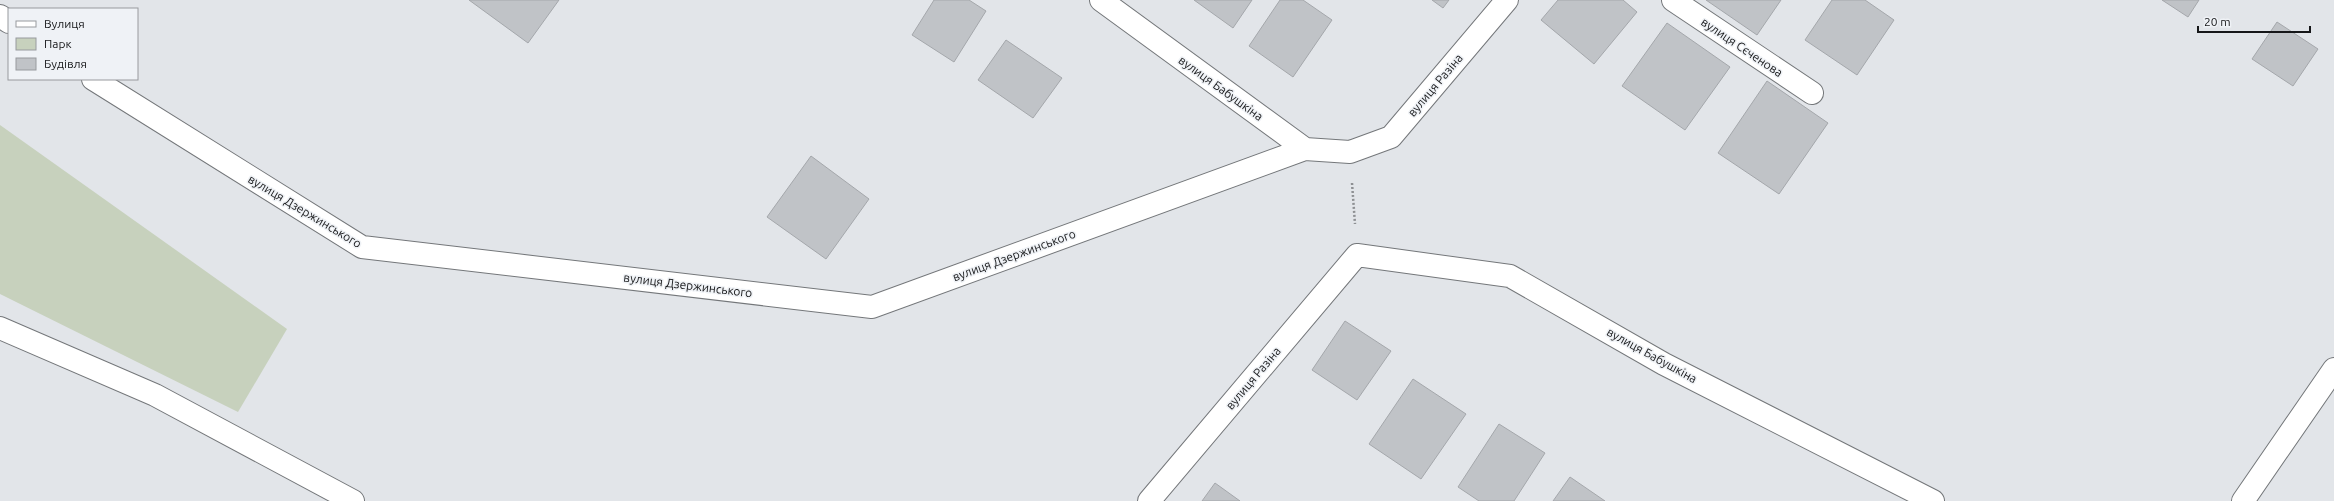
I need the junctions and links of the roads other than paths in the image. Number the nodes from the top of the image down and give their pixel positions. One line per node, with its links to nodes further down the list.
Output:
1 (1101, 0): 6 (street, вулиця Бабушкіна)
2 (1507, 0): 6 (street, вулиця Разіна)
3 (1673, 0): 5 (street, вулиця Сєченова)
4 (94, 80): 6 (street, вулиця Дзержинського)
5 (1812, 93)
6 (1306, 149)
7 (1357, 255): 11 (street, вулиця Разіна); 12 (street, вулиця Бабушкіна)
8 (0, 328): 10 (street)
9 (2334, 369): 13 (street)
10 (353, 501)
11 (1149, 501)
12 (1933, 501)
13 (2243, 501)

